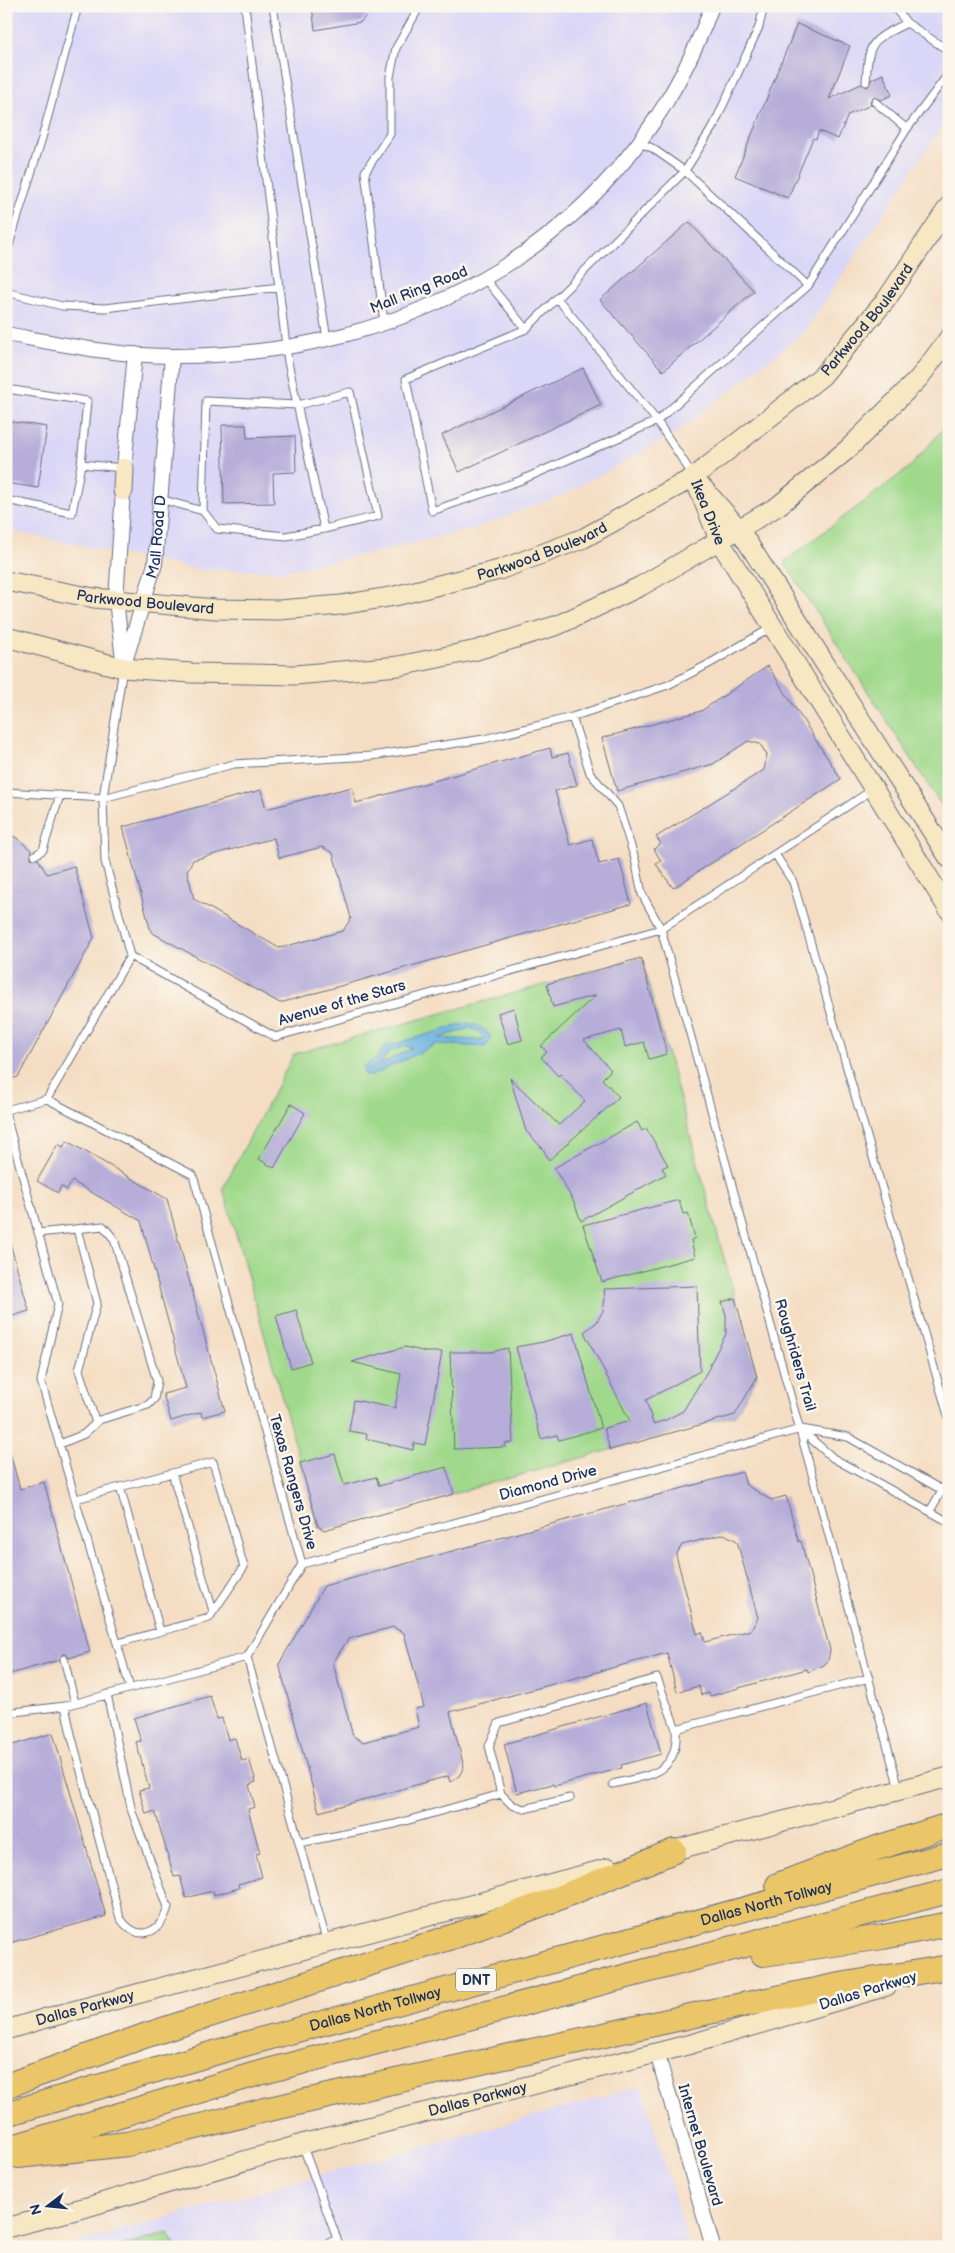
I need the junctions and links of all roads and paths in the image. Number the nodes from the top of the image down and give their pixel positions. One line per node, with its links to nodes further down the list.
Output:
1 (78, 6): 17 (lane)
2 (245, 6): 20 (lane)
3 (274, 6): 27 (lane)
4 (420, 6): 23 (lane)
5 (712, 6): 14 (street, Mall Ring Road)
6 (764, 6): 15 (lane)
7 (893, 6): 8 (lane)
8 (907, 23): 9 (lane); 11 (lane)
9 (949, 51)
10 (949, 73): 13 (lane)
11 (866, 82)
12 (875, 102): 13 (lane)
13 (907, 129): 19 (lane)
14 (640, 143): 15 (lane); 18 (street, Mall Ring Road)
15 (684, 170): 19 (lane); 22 (lane)
16 (949, 206): 36 (main road, Parkwood Boulevard)
17 (6, 255)
18 (485, 279): 23 (street, Mall Ring Road); 24 (lane)
19 (808, 286): 33 (lane)
20 (280, 287): 21 (lane); 28 (lane)
21 (6, 292)
22 (557, 298): 24 (lane); 33 (lane)
23 (384, 323): 27 (street, Mall Ring Road)
24 (526, 329): 33 (lane)
25 (6, 334): 29 (street, Mall Ring Road)
26 (949, 338): 41 (main road)
27 (327, 339): 28 (street, Mall Ring Road)
28 (286, 348): 30 (street, Mall Ring Road); 32 (lane)
29 (135, 354): 30 (street, Mall Ring Road); 35 (street)
30 (172, 356): 38 (street, Mall Road D)
31 (6, 389): 34 (lane)
32 (298, 405): 40 (lane); 42 (lane); 42 (lane)
33 (657, 420): 36 (lane)
34 (81, 464): 35 (lane); 39 (lane)
35 (124, 468): 37 (main road)
36 (694, 477): 41 (main road, Ikea Drive); 43 (main road, Ikea Drive); 46 (main road, Parkwood Boulevard)
37 (123, 491): 45 (street)
38 (160, 499): 40 (lane); 46 (street, Mall Road D)
39 (6, 500)
40 (203, 511): 42 (lane)
41 (739, 529): 43 (main road); 51 (main road, Ikea Drive)
42 (324, 530)
43 (720, 542): 47 (main road, Ikea Drive); 49 (main road)
44 (6, 581): 45 (main road, Parkwood Boulevard)
45 (116, 600): 46 (main road, Parkwood Boulevard); 49 (street)
46 (142, 602): 49 (street, Mall Road D)
47 (772, 628): 50 (lane); 52 (main road, Ikea Drive)
48 (6, 637): 49 (main road)
49 (123, 668): 55 (lane)
50 (572, 717): 55 (lane); 60 (lane, Roughriders Trail)
51 (897, 775): 52 (main road); 58 (main road, Ikea Drive)
52 (873, 790): 56 (lane, Avenue of the Stars); 59 (main road, Ikea Drive)
53 (6, 792): 54 (lane)
54 (60, 795): 55 (lane); 57 (lane)
55 (103, 798): 61 (lane)
56 (775, 854): 60 (lane, Avenue of the Stars); 67 (lane)
57 (35, 855)
58 (949, 858)
59 (949, 910)
60 (661, 928): 61 (lane, Avenue of the Stars); 69 (lane, Roughriders Trail)
61 (130, 956): 62 (lane)
62 (47, 1099): 63 (lane); 78 (lane, Texas Rangers Drive)
63 (6, 1110)
64 (6, 1116): 66 (lane)
65 (77, 1229): 66 (lane); 68 (lane); 68 (lane)
66 (38, 1233): 70 (lane)
67 (949, 1419)
68 (96, 1423): 70 (lane)
69 (801, 1429): 74 (lane); 76 (lane); 78 (lane, Diamond Drive); 84 (lane, Roughriders Trail)
70 (60, 1444): 75 (lane)
71 (172, 1473): 73 (lane); 79 (lane); 79 (lane)
72 (949, 1478): 74 (lane)
73 (120, 1487): 75 (lane); 80 (lane)
74 (945, 1492): 76 (lane)
75 (76, 1499): 81 (lane)
76 (930, 1511): 77 (lane)
77 (949, 1522)
78 (302, 1564): 82 (lane, Texas Rangers Drive)
79 (213, 1611): 80 (lane)
80 (160, 1631): 81 (lane)
81 (118, 1643): 85 (lane)
82 (247, 1657): 85 (lane); 97 (lane)
83 (64, 1659): 87 (lane)
84 (869, 1678): 90 (lane); 93 (lane, Roughriders Trail)
85 (130, 1688): 86 (lane)
86 (107, 1694): 87 (lane); 88 (lane)
87 (75, 1703): 88 (lane)
88 (66, 1706): 89 (lane)
89 (6, 1713)
90 (676, 1729): 92 (lane); 94 (lane)
91 (949, 1777): 93 (main road, Dallas Parkway)
92 (612, 1784)
93 (899, 1789): 98 (main road, Dallas Parkway)
94 (501, 1794): 95 (lane); 97 (lane)
95 (570, 1798)
96 (949, 1825): 102 (highway)
97 (299, 1843): 103 (lane)
98 (674, 1850): 103 (main road, Dallas Parkway); 108 (highway)
99 (949, 1854): 102 (highway, Dallas North Tollway / DNT)
100 (949, 1891): 105 (highway, DNT)
101 (949, 1924): 105 (highway)
102 (650, 1933): 109 (highway, Dallas North Tollway / DNT)
103 (327, 1944): 106 (main road, Dallas Parkway)
104 (949, 1967): 107 (main road, Dallas Parkway); 112 (highway)
105 (661, 1968): 111 (highway, DNT)
106 (6, 2030)
107 (657, 2053): 110 (main road, Dallas Parkway); 117 (street, Internet Boulevard)
108 (6, 2086)
109 (6, 2114)
110 (302, 2144): 113 (main road, Dallas Parkway); 114 (lane)
111 (6, 2149)
112 (6, 2158)
113 (6, 2228)
114 (337, 2238): 115 (lane); 116 (lane)
115 (321, 2247)
116 (340, 2247)
117 (713, 2247)

